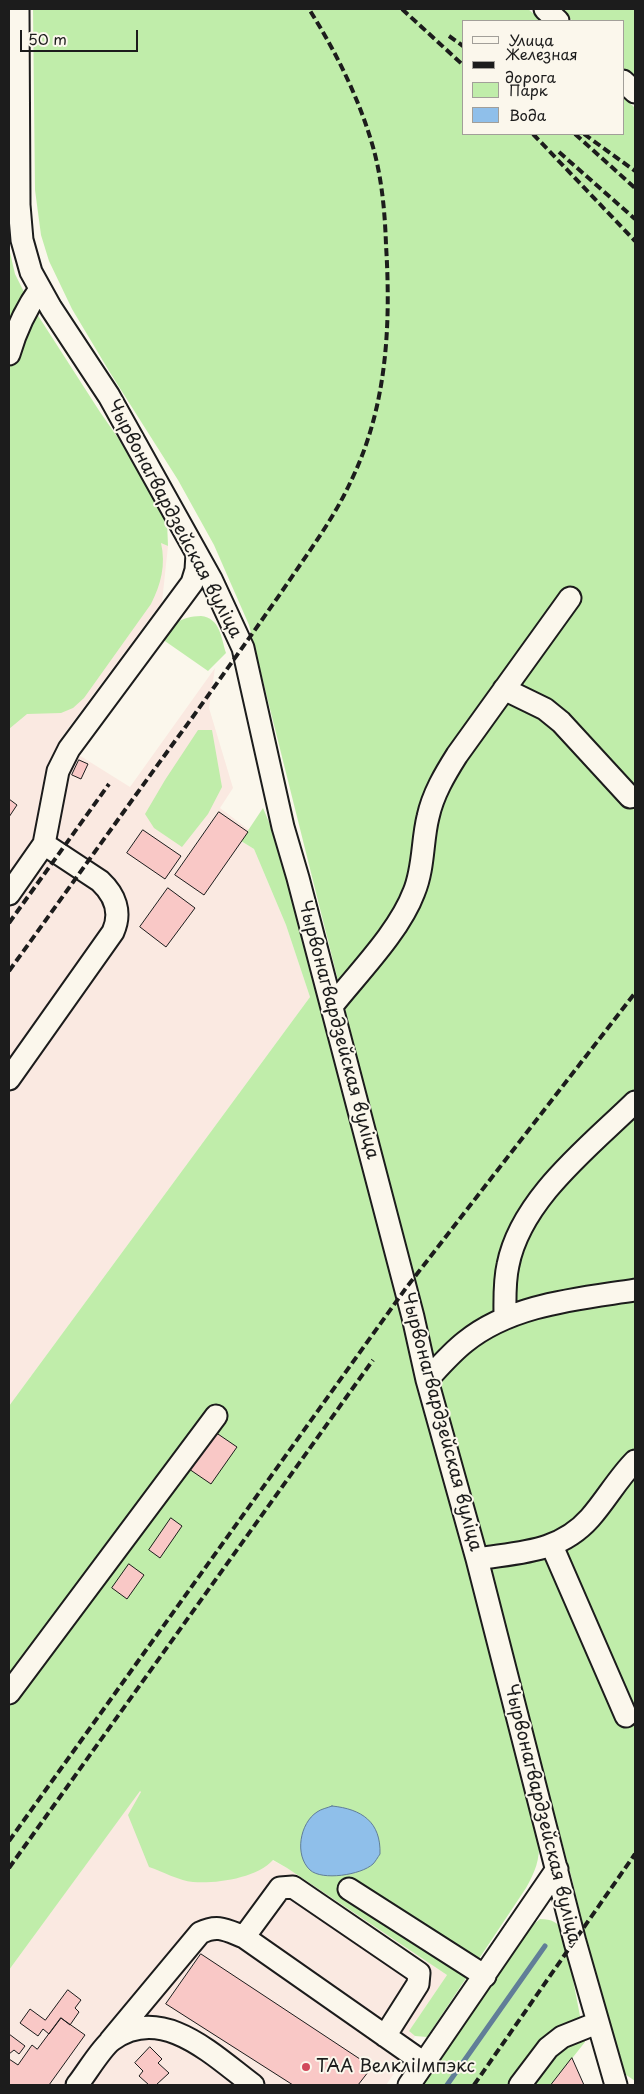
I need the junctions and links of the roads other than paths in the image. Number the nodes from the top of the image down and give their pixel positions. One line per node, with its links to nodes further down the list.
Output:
1 (18, 9): 6 (street, Чырвонагвардзейская вуліца)
2 (545, 9): 3 (street)
3 (557, 20)
4 (624, 82): 5 (street)
5 (635, 92)
6 (40, 289): 7 (street); 8 (street, Чырвонагвардзейская вуліца)
7 (9, 354)
8 (197, 554): 12 (street); 14 (street, Чырвонагвардзейская вуліца)
9 (570, 598): 10 (street)
10 (504, 689): 11 (street); 14 (street)
11 (630, 797)
12 (44, 844): 13 (street); 15 (street)
13 (9, 894)
14 (332, 1006): 19 (street, Чырвонагвардзейская вуліца)
15 (9, 1079)
16 (635, 1102): 18 (street)
17 (635, 1290): 18 (street)
18 (505, 1318): 19 (street)
19 (427, 1380): 23 (street, Чырвонагвардзейская вуліца)
20 (216, 1416): 24 (street)
21 (635, 1461): 22 (street)
22 (552, 1546): 23 (street); 25 (street)
23 (477, 1559): 26 (street, Чырвонагвардзейская вуліца)
24 (9, 1693)
25 (626, 1716)
26 (557, 1869): 29 (street); 30 (street, Чырвонагвардзейская вуліца)
27 (349, 1889): 29 (street)
28 (244, 1937): 31 (street); 31 (street); 32 (street)
29 (485, 1976): 33 (street)
30 (597, 2023): 37 (street); 38 (street, Чырвонагвардзейская вуліца)
31 (385, 2036): 33 (street)
32 (110, 2041): 34 (street); 35 (street)
33 (424, 2063): 36 (street)
34 (77, 2085)
35 (253, 2085)
36 (410, 2085)
37 (520, 2085)
38 (616, 2085)

